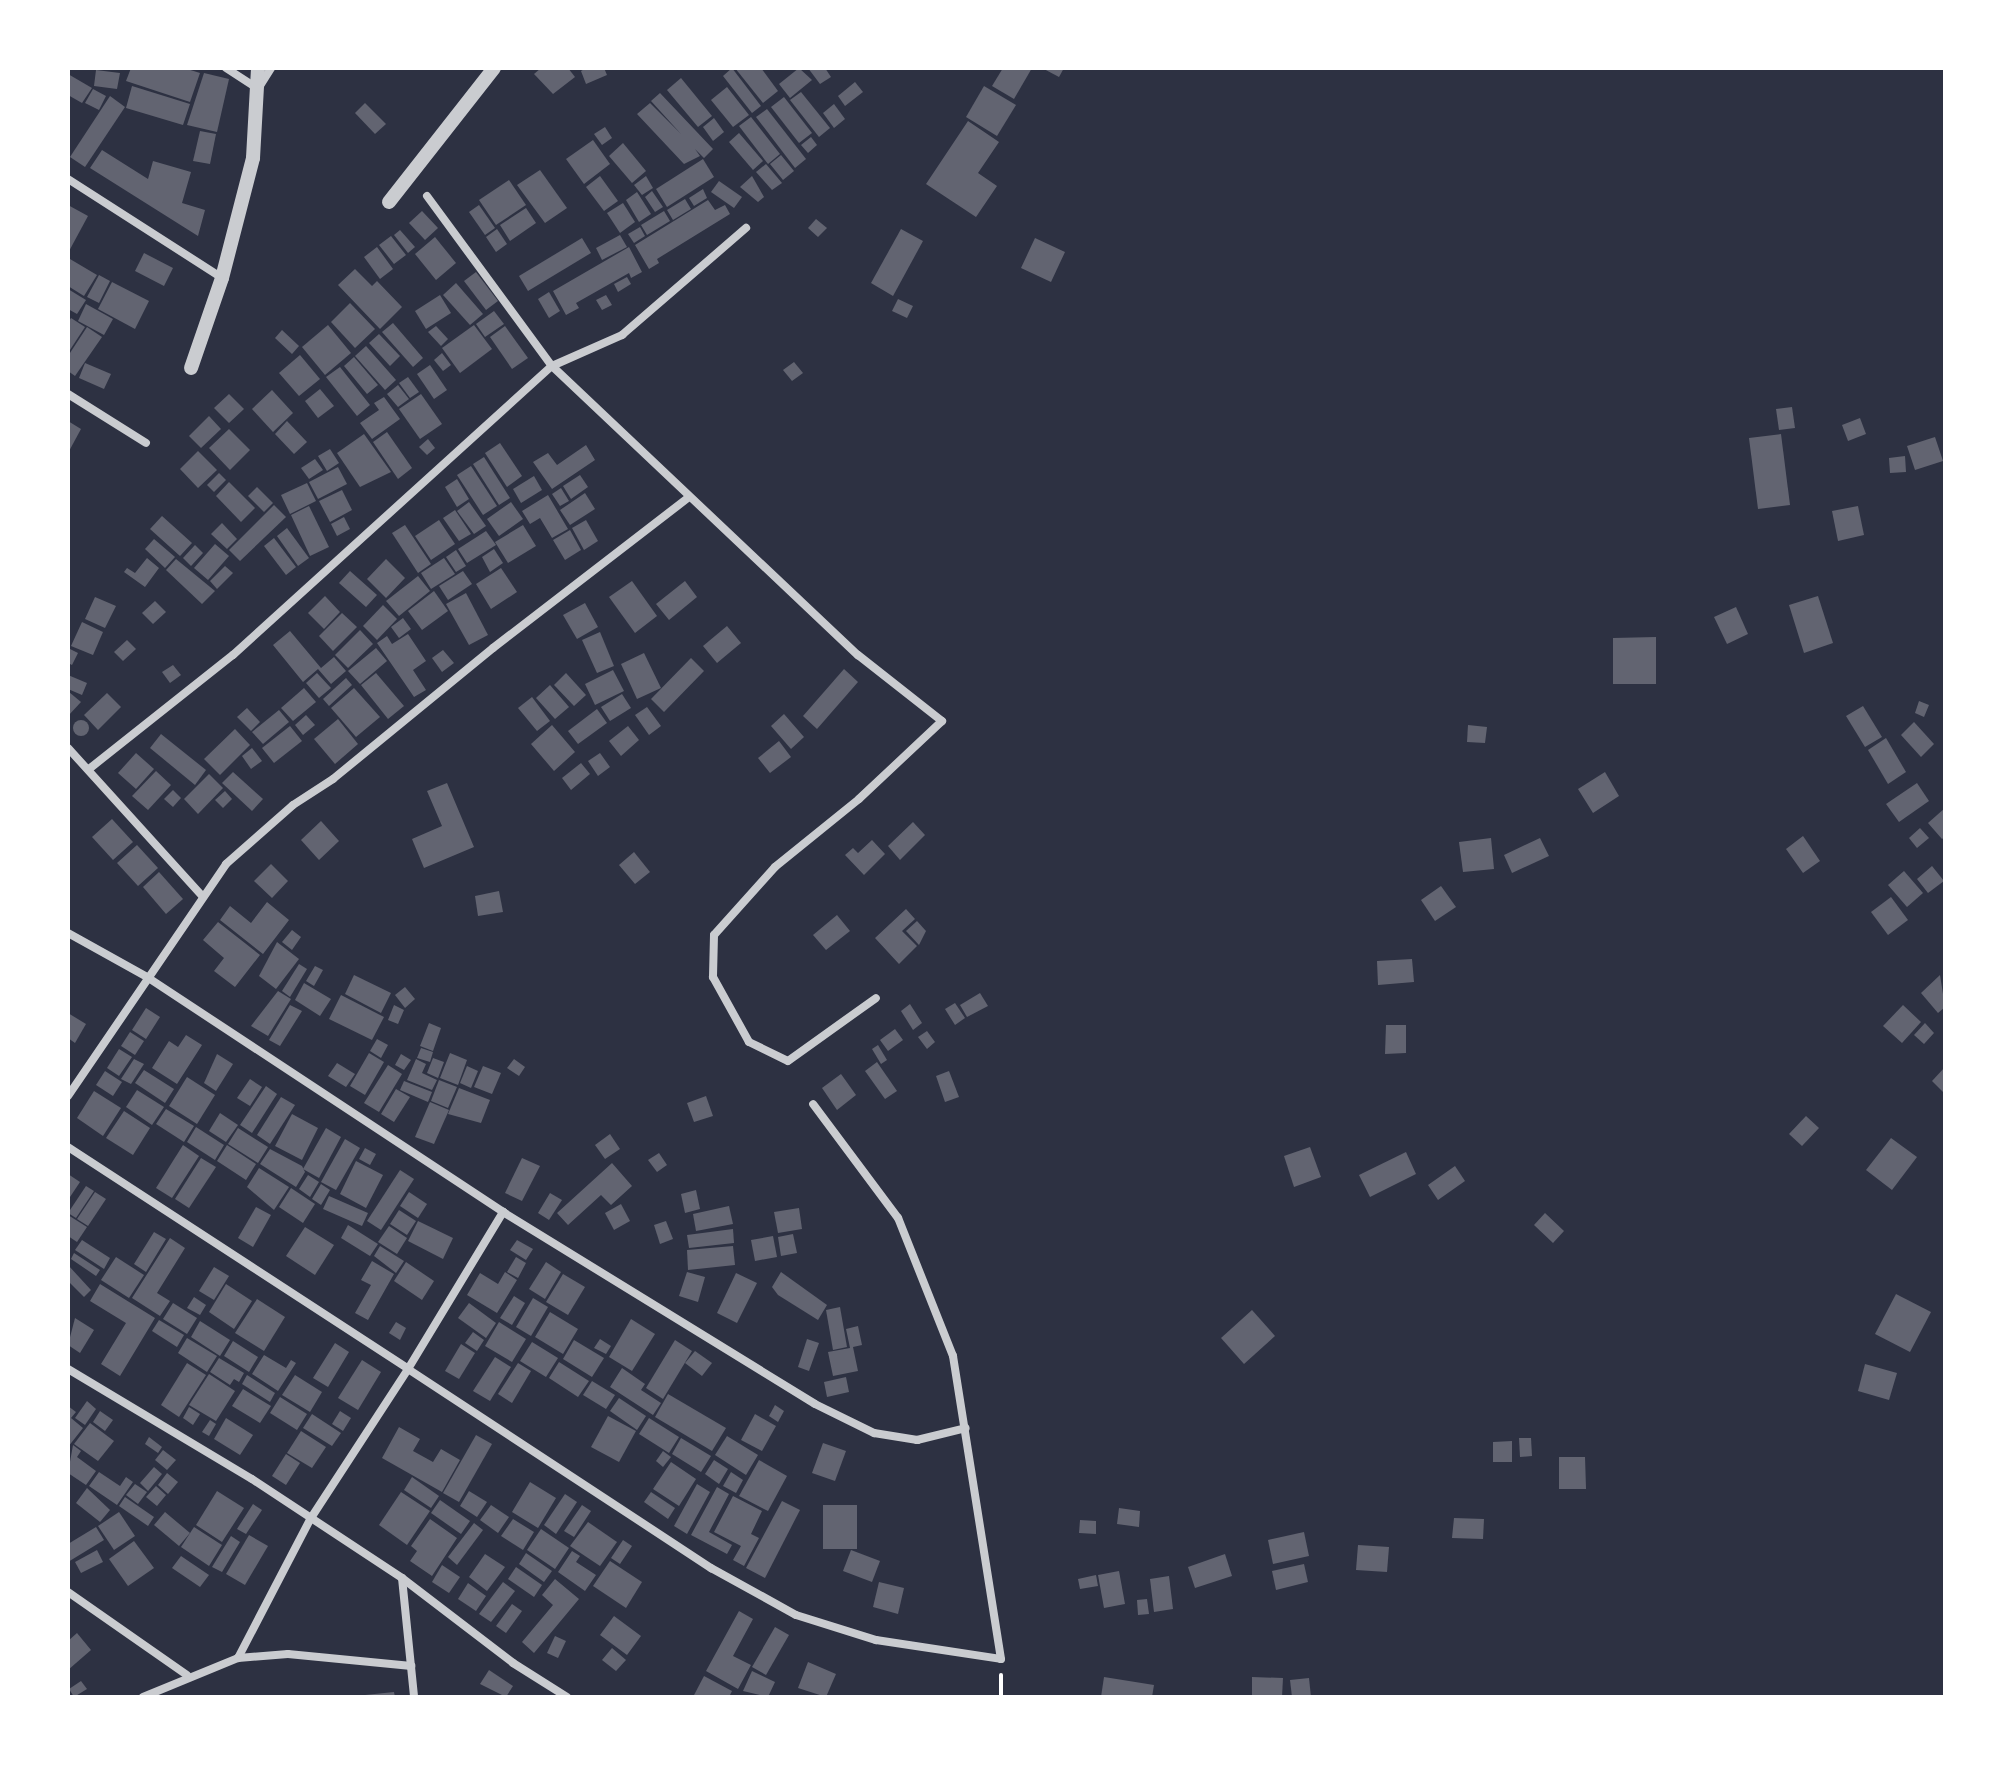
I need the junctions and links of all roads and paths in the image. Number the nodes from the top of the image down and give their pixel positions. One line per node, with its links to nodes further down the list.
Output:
1 (226, 68): 5 (street)
2 (258, 68): 5 (street)
3 (271, 68): 5 (street)
4 (494, 68): 8 (street)
5 (258, 89): 10 (street)
6 (68, 179): 10 (street)
7 (427, 196): 11 (street)
8 (389, 202)
9 (746, 228): 11 (street)
10 (222, 278): 12 (street)
11 (552, 366): 15 (street); 17 (street)
12 (191, 368)
13 (68, 394): 14 (street)
14 (146, 443)
15 (688, 498): 18 (street); 21 (street)
16 (68, 748): 17 (street)
17 (89, 769): 18 (street)
18 (202, 896): 20 (street)
19 (68, 933): 20 (street)
20 (147, 977): 22 (street); 25 (street)
21 (876, 998)
22 (68, 1096)
23 (813, 1104): 28 (street)
24 (68, 1147): 27 (street)
25 (503, 1212): 27 (street); 28 (street)
26 (68, 1369): 29 (street)
27 (408, 1369): 29 (street); 33 (street)
28 (966, 1428): 33 (street)
29 (311, 1518): 30 (street); 32 (street)
30 (402, 1578): 34 (street); 38 (street)
31 (68, 1592): 35 (street)
32 (238, 1658): 34 (street); 35 (street)
33 (1001, 1659): 39 (path)
34 (411, 1666): 37 (street)
35 (187, 1675): 36 (street)
36 (143, 1697)
37 (414, 1697)
38 (567, 1697)
39 (1001, 1697)

